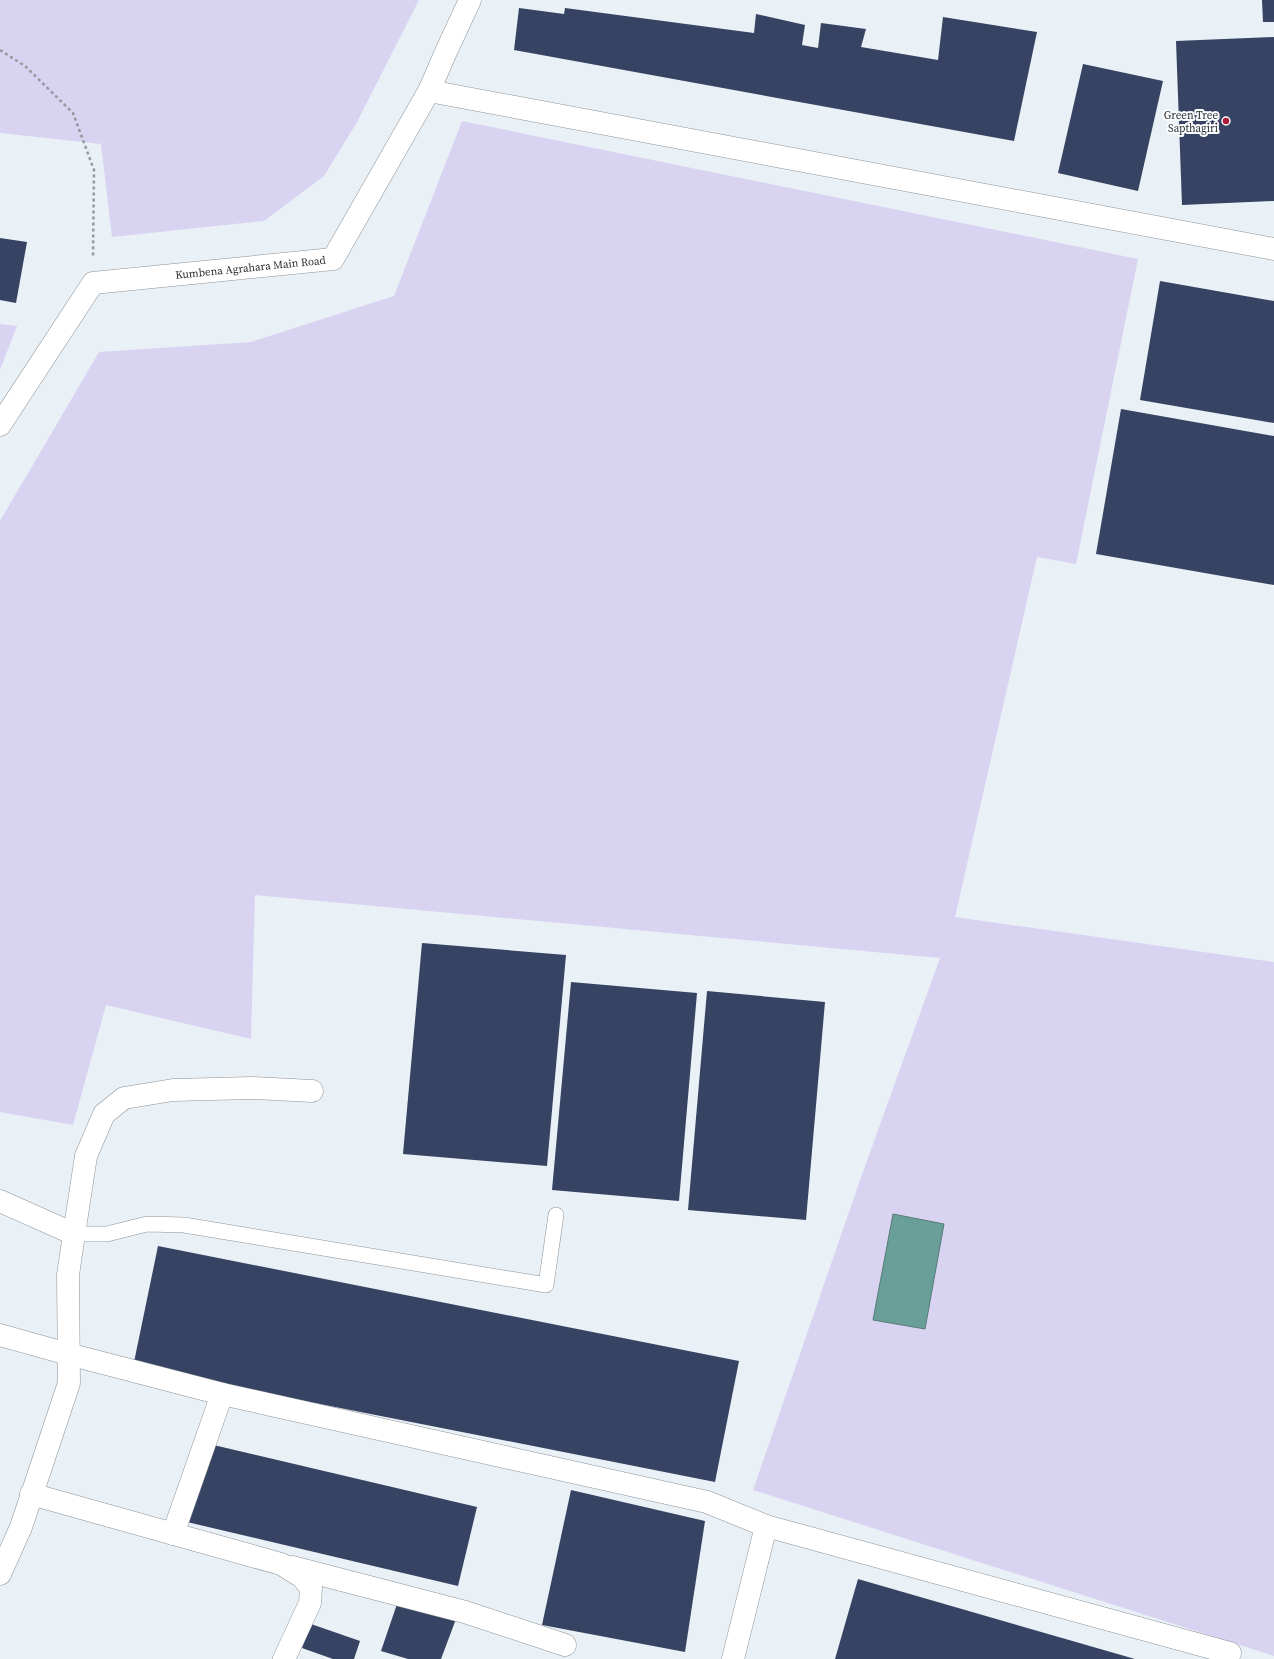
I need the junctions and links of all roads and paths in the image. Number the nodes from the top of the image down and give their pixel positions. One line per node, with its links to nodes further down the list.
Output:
1 (470, 0): 3 (street, Kumbena Agrahara Main Road)
2 (0, 50): 5 (path)
3 (430, 91): 4 (street); 5 (street, Kumbena Agrahara Main Road)
4 (1274, 249)
5 (93, 283): 6 (street)
6 (0, 425)
7 (312, 1091): 10 (street)
8 (0, 1201): 10 (street)
9 (556, 1215): 10 (lane)
10 (74, 1234): 12 (street)
11 (0, 1334): 12 (street)
12 (68, 1354): 13 (street); 14 (street)
13 (222, 1394): 15 (street); 16 (street)
14 (32, 1494): 16 (street); 18 (street)
15 (766, 1526): 20 (street); 22 (street)
16 (174, 1534): 17 (street)
17 (281, 1564): 19 (street); 21 (street)
18 (0, 1574)
19 (565, 1645)
20 (1230, 1654)
21 (284, 1659)
22 (732, 1659)

